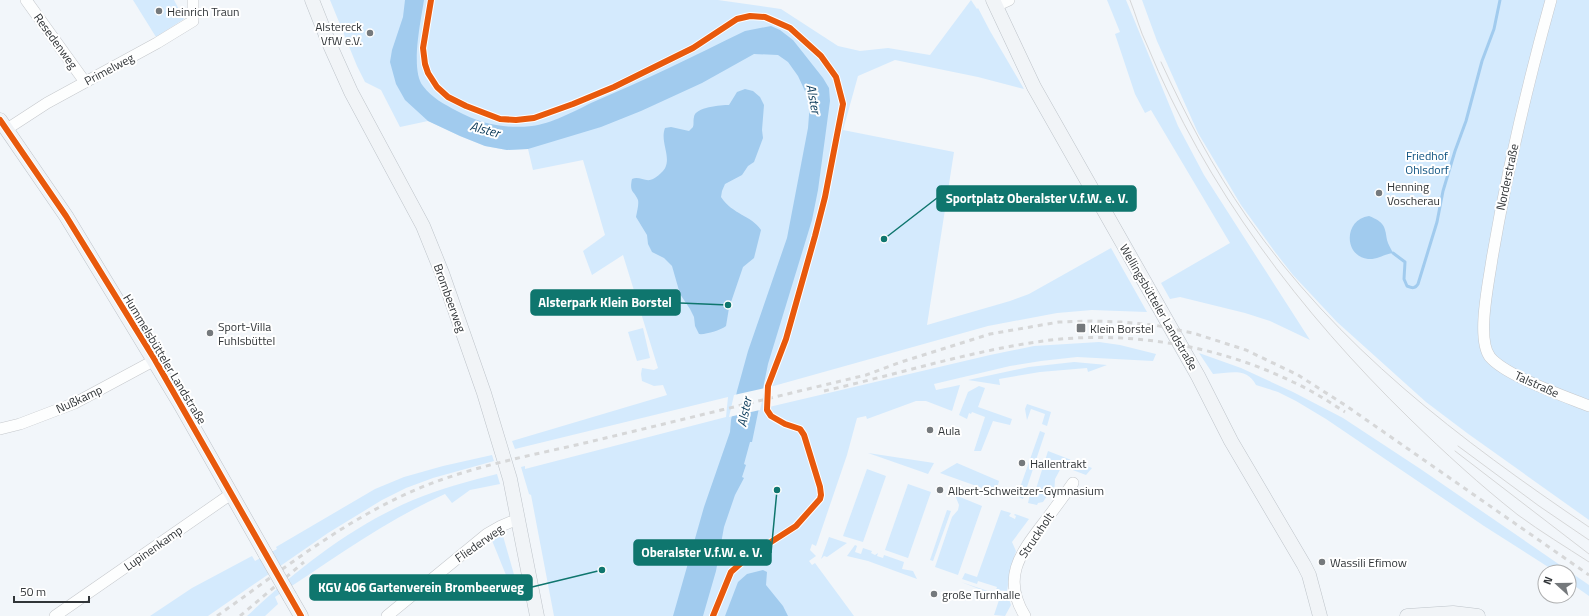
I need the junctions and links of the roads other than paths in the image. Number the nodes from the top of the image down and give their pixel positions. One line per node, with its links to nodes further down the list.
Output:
1 (26, 0): 7 (street, Resedenweg)
2 (193, 0): 7 (street, Primelweg)
3 (312, 0): 15 (main road, Brombeerweg)
4 (1010, 0): 6 (street)
5 (1551, 0): 9 (street, Norderstraße)
6 (994, 3): 21 (main road, Wellingsbütteler Landstraße)
7 (85, 82): 8 (street, Primelweg)
8 (4, 124): 10 (main road, Hummelsbütteler Landstraße)
9 (1489, 356): 11 (street, Talstraße)
10 (155, 360): 12 (street, Nußkamp); 14 (main road, Hummelsbütteler Landstraße)
11 (1589, 406)
12 (0, 429)
13 (1073, 483): 20 (street, Struckholt)
14 (231, 494): 16 (street, Lupinenkamp); 17 (main road, Hummelsbütteler Landstraße, bridge)
15 (518, 519): 18 (street, Fliederweg); 19 (main road, Brombeerweg)
16 (55, 616)
17 (301, 616)
18 (387, 616)
19 (537, 616)
20 (1025, 616)
21 (1320, 616)
22 (1407, 616): 23 (main road)
23 (1478, 616)

